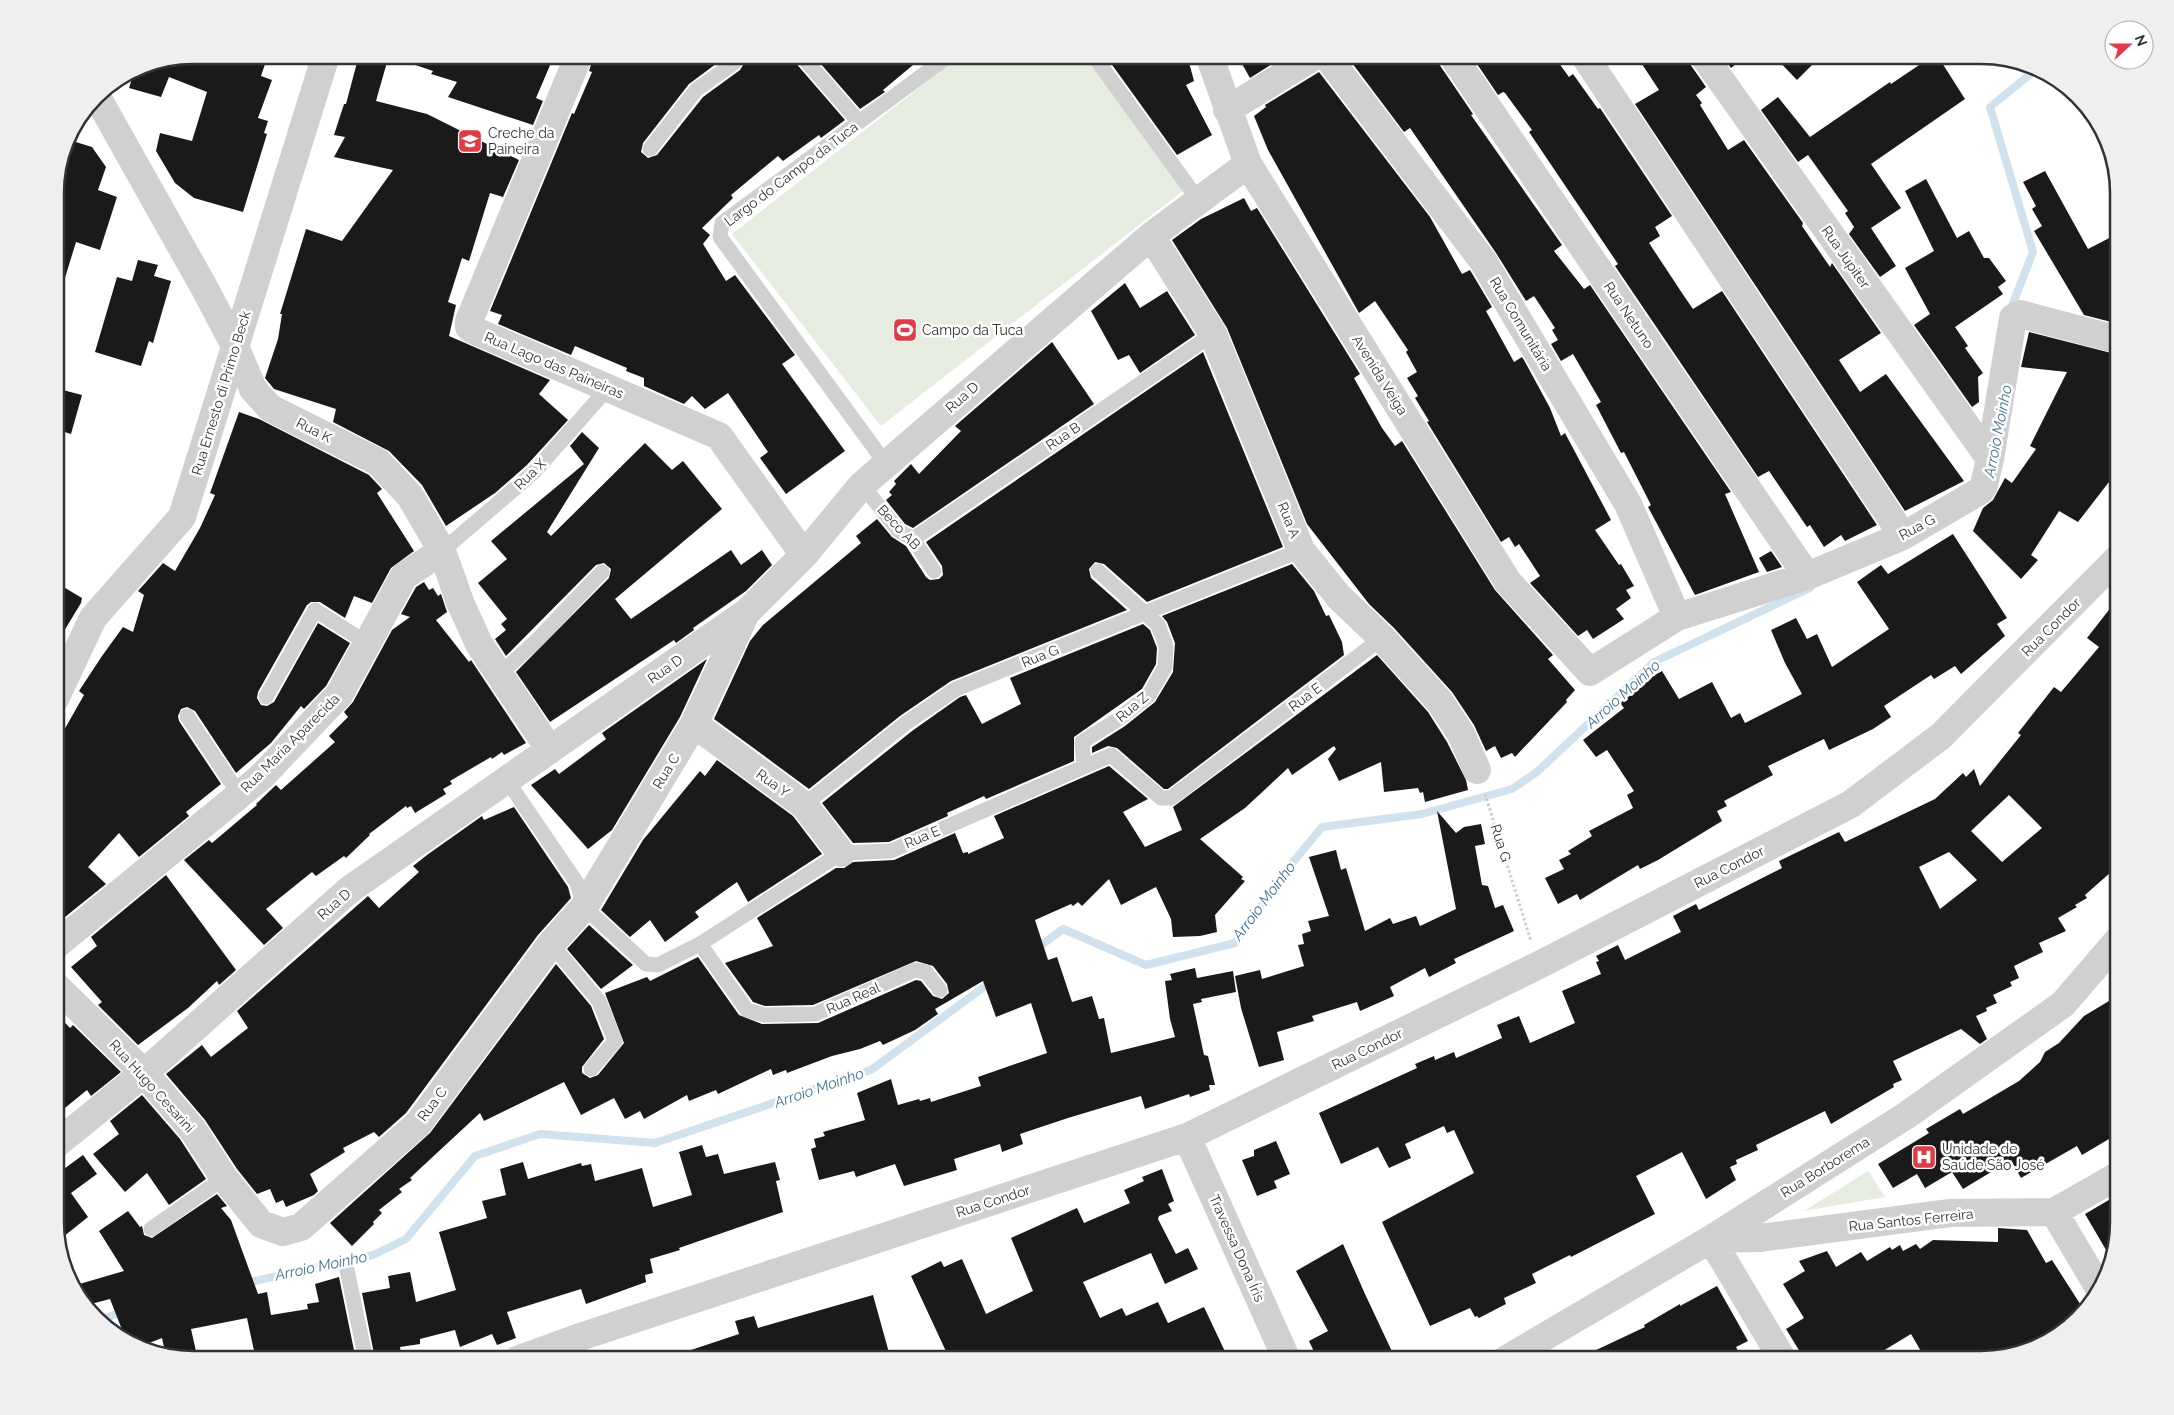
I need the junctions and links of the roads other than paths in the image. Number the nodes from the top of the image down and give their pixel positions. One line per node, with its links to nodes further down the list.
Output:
1 (323, 64): 22 (street, Rua Ernesto di Primo Beck)
2 (575, 64): 23 (street, Rua Lago das Paineiras)
3 (733, 64): 16 (lane)
4 (809, 64): 15 (lane)
5 (938, 64): 15 (lane, Largo do Campo da Tuca)
6 (1100, 64): 18 (lane)
7 (1212, 64): 14 (street, Avenida Veiga)
8 (1301, 64): 14 (street)
9 (1333, 64): 39 (street, Rua Comunitária)
10 (1458, 64): 36 (street, Rua Netuno)
11 (1590, 64): 27 (street)
12 (1709, 64): 24 (street, Rua Júpiter)
13 (100, 102): 22 (street, Rua K)
14 (1227, 110): 17 (street, Avenida Veiga)
15 (859, 122): 25 (lane, Largo do Campo da Tuca)
16 (650, 149)
17 (1248, 164): 18 (street, Rua D); 42 (street, Avenida Veiga)
18 (1199, 201): 19 (street, Rua D)
19 (1152, 236): 20 (street, Rua A); 25 (street, Rua D)
20 (1213, 334): 28 (lane, Rua B); 29 (street, Rua A)
21 (2110, 338): 24 (street, Rua G)
22 (235, 346): 30 (street, Rua K); 44 (street, Rua Ernesto di Primo Beck)
23 (608, 388): 30 (lane, Rua X); 31 (street, Rua Lago das Paineiras)
24 (1990, 459): 27 (street, Rua G)
25 (886, 464): 26 (street, Rua D)
26 (862, 485): 28 (lane, Beco AB); 31 (street, Rua D)
27 (1903, 536): 36 (street, Rua G)
28 (913, 539): 33 (lane, Beco AB)
29 (1301, 550): 38 (lane, Rua G); 40 (street, Rua A)
30 (442, 551): 41 (street, Rua Maria Aparecida); 43 (street, Rua K)
31 (804, 555): 37 (street, Rua D)
32 (2110, 567): 64 (street, Rua Condor)
33 (934, 571)
34 (1098, 571): 38 (lane, Rua Z)
35 (602, 572): 43 (lane)
36 (1807, 576): 39 (street, Rua G)
37 (747, 612): 47 (street, Rua C); 48 (street, Rua D)
38 (1144, 615): 49 (lane, Rua Z); 53 (lane, Rua G)
39 (1677, 617): 42 (street, Rua G)
40 (1382, 638): 49 (lane, Rua E); 50 (street, Rua A)
41 (368, 643): 45 (lane); 52 (street, Rua Maria Aparecida)
42 (1590, 672)
43 (500, 675): 48 (street, Rua K)
44 (64, 680)
45 (266, 697)
46 (187, 716): 52 (lane)
47 (694, 724): 53 (street, Rua Y); 55 (street, Rua C)
48 (550, 750): 51 (street, Rua D)
49 (1084, 767): 54 (lane, Rua E)
50 (1478, 770)
51 (506, 779): 55 (lane, Rua E); 63 (street, Rua D)
52 (240, 794): 56 (street, Rua Maria Aparecida)
53 (804, 804): 54 (street, Rua Y)
54 (842, 854): 58 (lane, Rua E)
55 (584, 907): 57 (street, Rua C); 58 (lane, Rua E)
56 (64, 939)
57 (551, 944): 62 (lane); 70 (street, Rua C)
58 (700, 944): 60 (lane, Rua Real)
59 (2110, 950): 71 (street, Rua Borborema)
60 (940, 990)
61 (64, 994): 63 (street, Rua Hugo Cesarini)
62 (591, 1069)
63 (144, 1073): 65 (street, Rua D); 66 (street, Rua Hugo Cesarini)
64 (1186, 1137): 75 (street, Rua Condor); 76 (street, Travessa Dona Íris)
65 (64, 1138)
66 (224, 1178): 69 (lane); 70 (street, Rua Hugo Cesarini)
67 (2110, 1179): 68 (street)
68 (2054, 1212): 71 (street, Rua Santos Ferreira); 73 (street)
69 (151, 1229)
70 (283, 1232)
71 (1711, 1239): 77 (street, Rua Borborema); 78 (street)
72 (347, 1270): 74 (lane)
73 (2095, 1282)
74 (364, 1351)
75 (541, 1351)
76 (1283, 1351)
77 (1520, 1351)
78 (1778, 1351)

